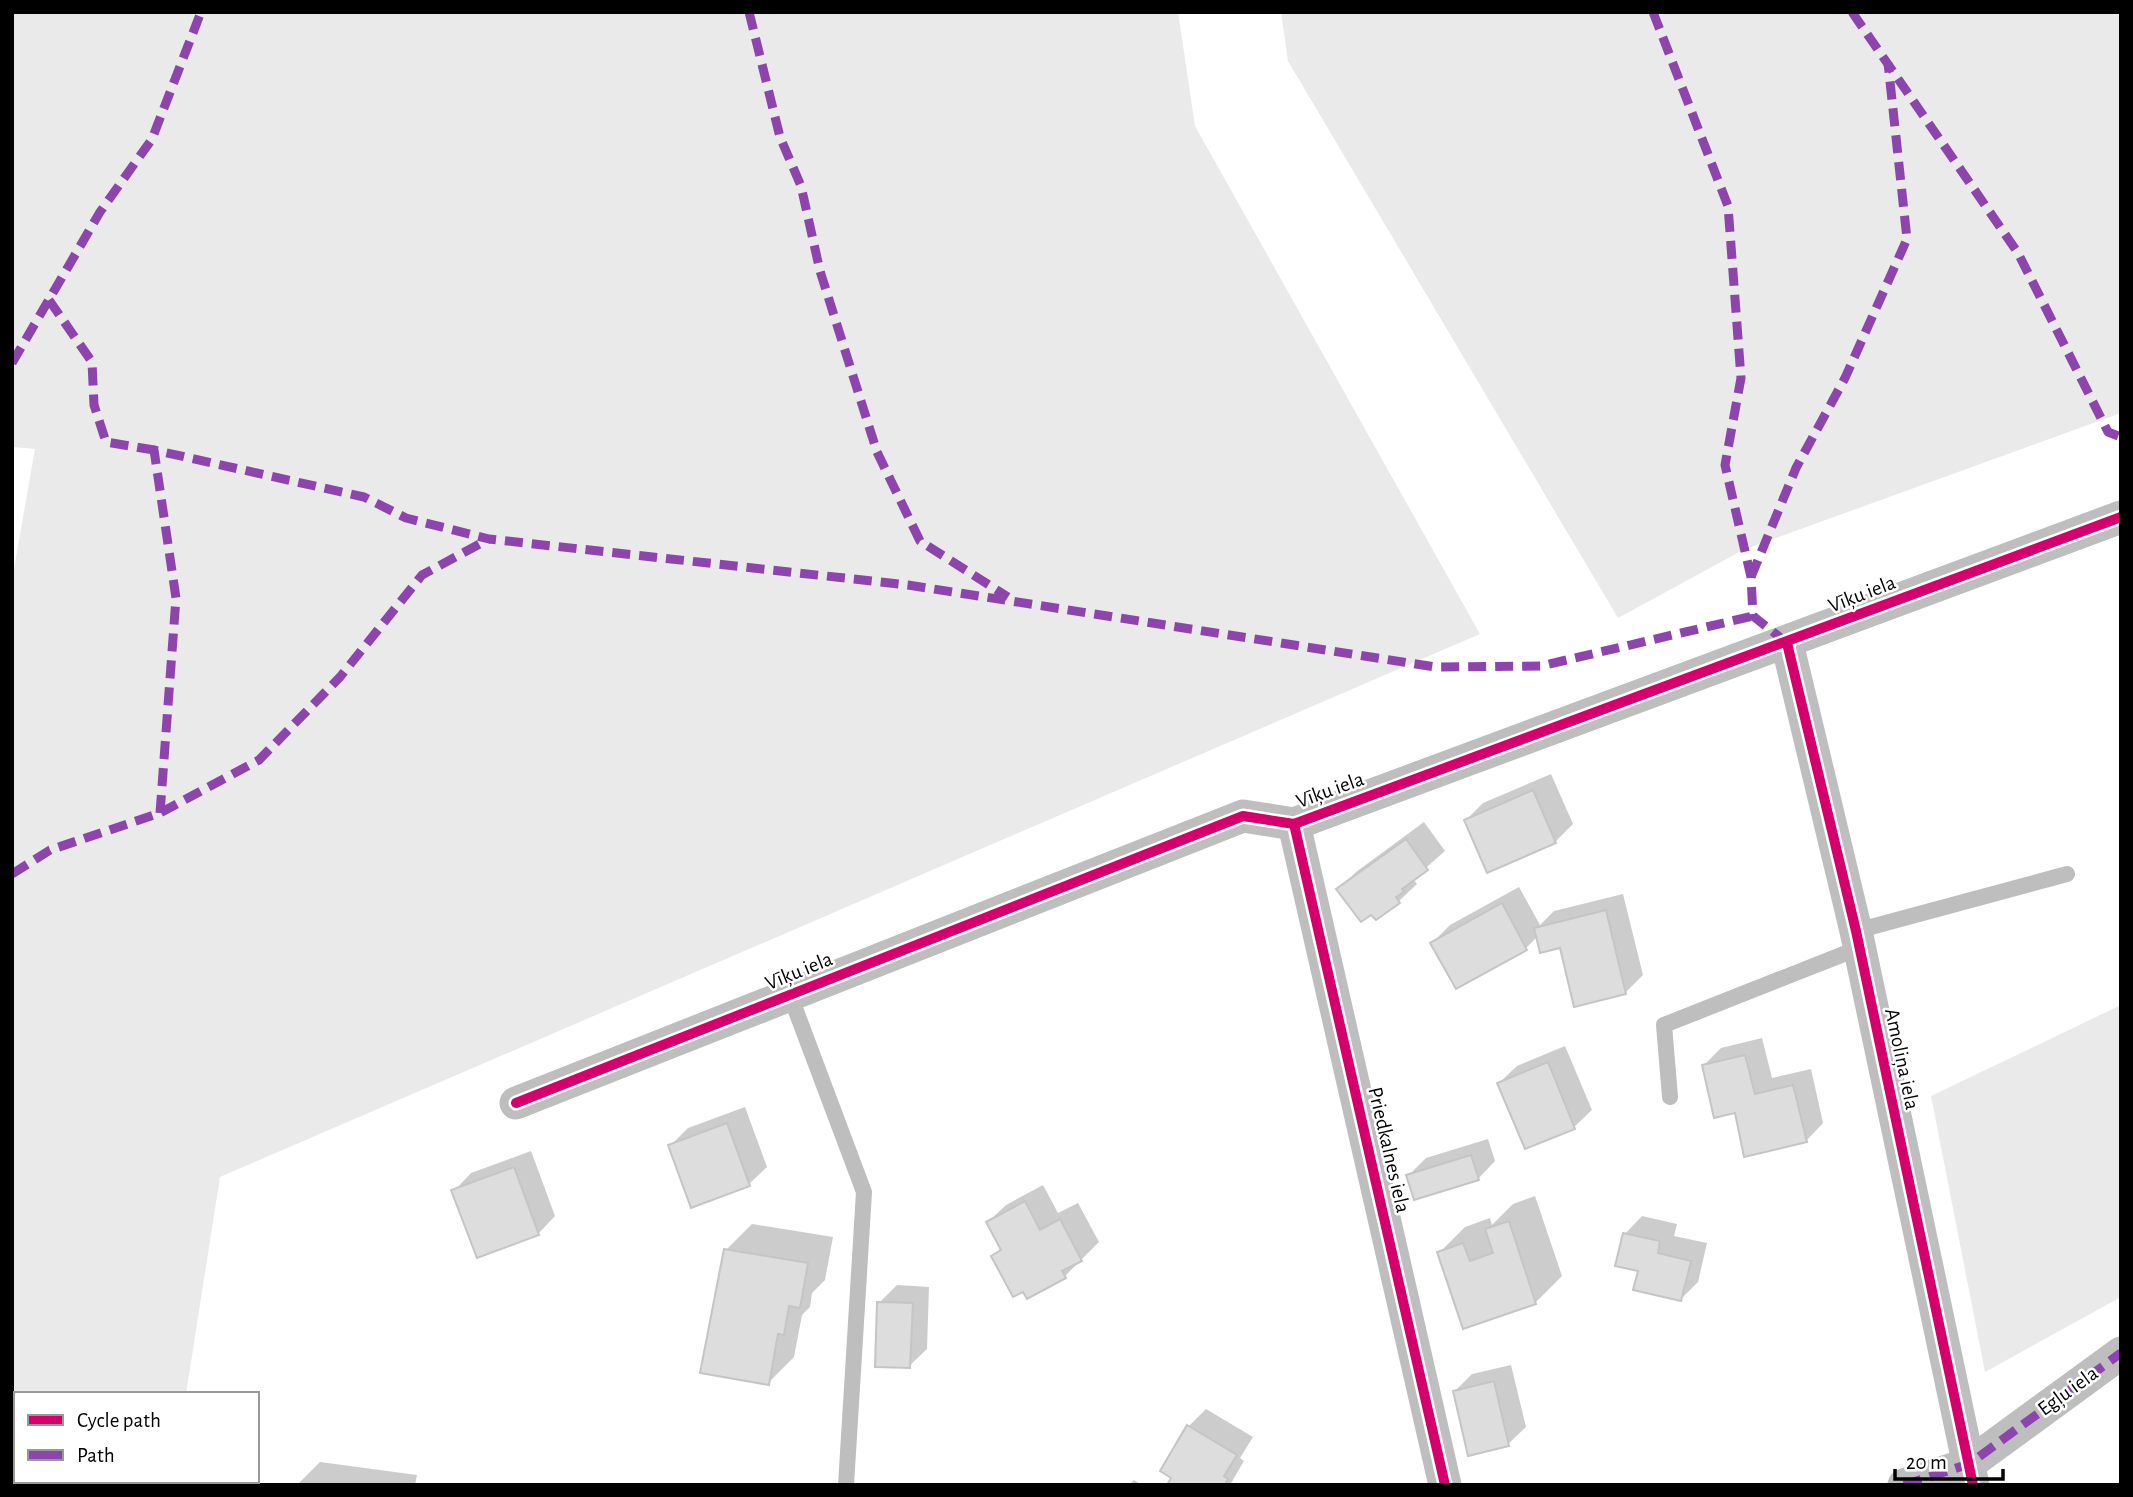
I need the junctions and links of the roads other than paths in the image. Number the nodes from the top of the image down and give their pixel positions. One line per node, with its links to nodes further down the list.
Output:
1 (2121, 517): 2 (street, Vīķu iela)
2 (1787, 643): 3 (street, Vīķu iela); 5 (street, Amoliņa iela)
3 (1294, 824): 6 (street, Vīķu iela); 12 (street, Priedkalnes iela)
4 (2067, 874): 5 (lane)
5 (1857, 939): 7 (lane); 10 (street, Amoliņa iela)
6 (790, 995): 8 (street, Vīķu iela); 11 (lane)
7 (1670, 1097)
8 (516, 1103)
9 (2121, 1353): 10 (street, Egļu iela)
10 (1971, 1474): 13 (street, Egļu iela)
11 (846, 1485)
12 (1446, 1485)
13 (1904, 1485)

